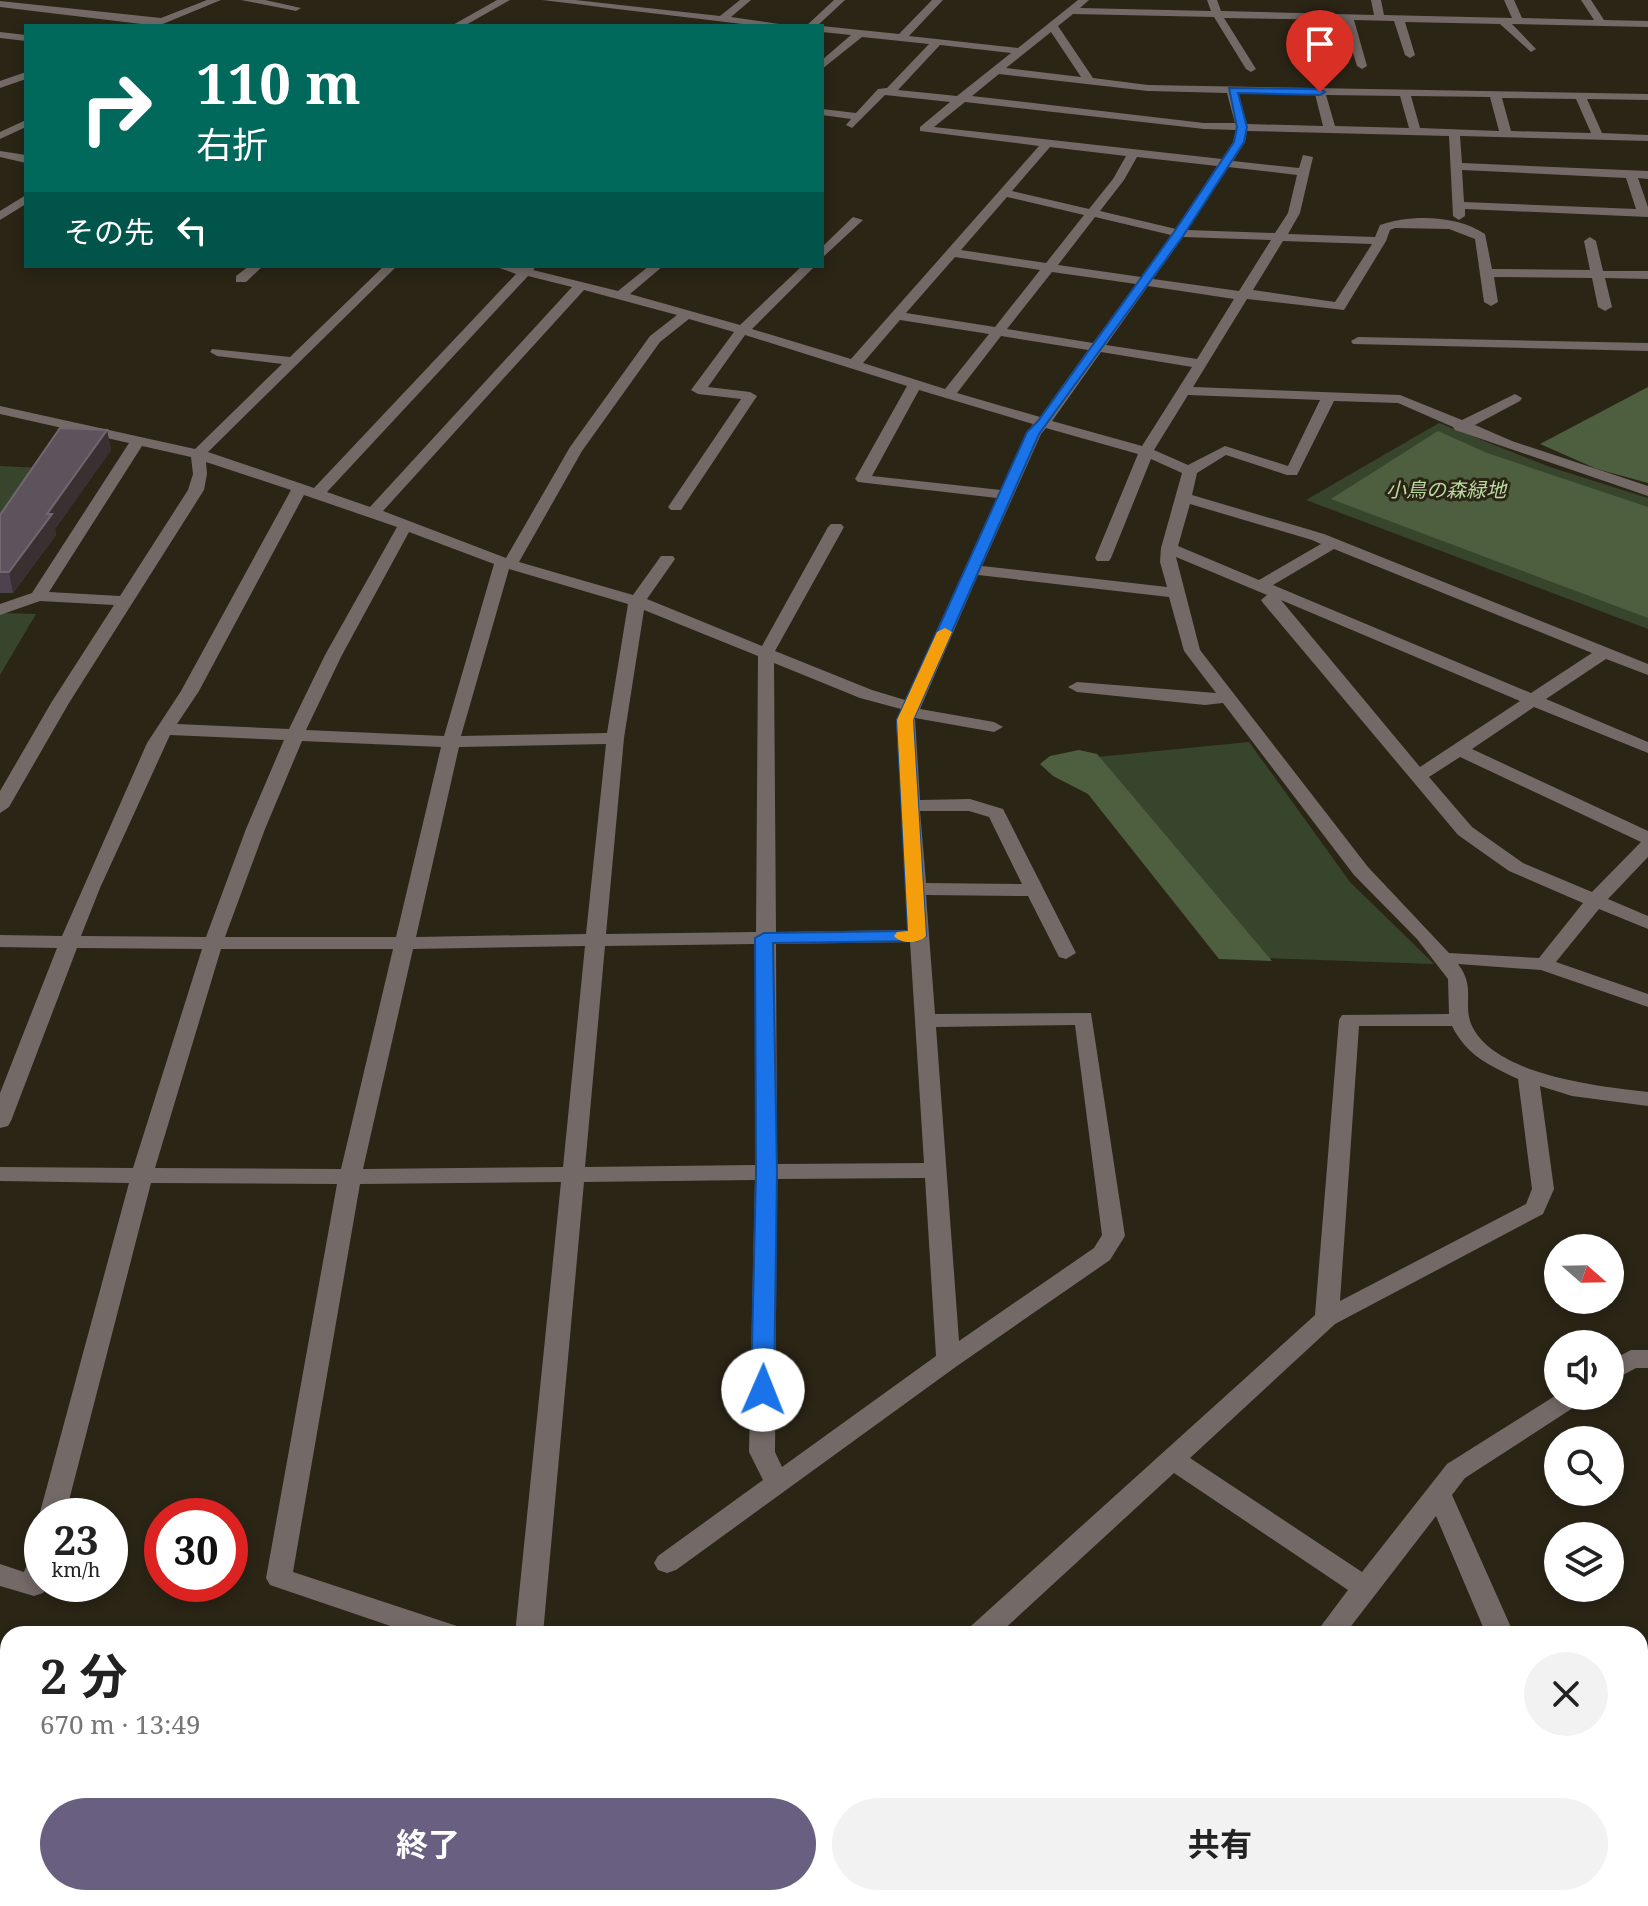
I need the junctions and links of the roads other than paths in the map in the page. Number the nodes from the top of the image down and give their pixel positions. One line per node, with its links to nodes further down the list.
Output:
1 (216, 0): 26 (street)
2 (246, 0): 16 (street)
3 (505, 0): 31 (street)
4 (547, 0): 17 (street)
5 (642, 0): 17 (street)
6 (746, 0): 22 (street)
7 (840, 0): 34 (street)
8 (938, 0): 41 (street)
9 (1084, 0): 18 (street)
10 (1212, 0): 20 (street)
11 (1314, 0): 21 (street)
12 (1376, 0): 24 (street)
13 (1509, 0): 28 (street)
14 (1586, 0): 29 (street)
15 (0, 4): 26 (street)
16 (296, 8)
17 (629, 9): 19 (street)
18 (1069, 11): 20 (street); 36 (street)
19 (683, 15): 22 (street); 32 (street)
20 (1218, 16): 21 (street); 48 (street)
21 (1322, 18): 23 (street)
22 (722, 19): 33 (street)
23 (1348, 19): 24 (street); 47 (street)
24 (1380, 20): 25 (street)
25 (1399, 20): 27 (street); 45 (street)
26 (161, 21): 30 (street)
27 (1504, 22): 28 (street); 43 (street)
28 (1519, 22): 29 (street)
29 (1601, 23): 35 (street)
30 (154, 24)
31 (460, 24)
32 (667, 24)
33 (754, 24)
34 (813, 24)
35 (1648, 24)
36 (1052, 25): 44 (street); 51 (street)
37 (824, 29): 38 (street)
38 (860, 33): 41 (street); 46 (street)
39 (0, 35): 40 (street)
40 (24, 38)
41 (901, 38): 42 (street)
42 (937, 42): 44 (street); 55 (street)
43 (1531, 49)
44 (1020, 51): 49 (street)
45 (1410, 55)
46 (824, 64)
47 (1362, 66)
48 (1251, 69)
49 (994, 70): 51 (street); 61 (street)
50 (24, 76): 52 (street)
51 (1090, 82): 53 (street)
52 (0, 85)
53 (1148, 88): 54 (street); 63 (street)
54 (1232, 90): 56 (street); 65 (street)
55 (890, 92): 61 (street); 62 (street)
56 (1320, 92): 57 (street); 66 (street)
57 (1405, 93): 58 (street); 67 (street)
58 (1495, 94): 59 (street); 69 (street)
59 (1580, 96): 60 (street); 71 (street)
60 (1648, 97)
61 (959, 99): 63 (street); 73 (street)
62 (824, 113)
63 (1144, 119): 65 (street)
64 (24, 124): 70 (street)
65 (1242, 127): 66 (street); 78 (street)
66 (1330, 129): 67 (street)
67 (1415, 131): 68 (street)
68 (1454, 132): 69 (street); 79 (street)
69 (1506, 134): 71 (street)
70 (0, 136)
71 (1598, 137): 72 (street)
72 (1648, 138)
73 (1047, 143): 74 (street); 83 (street)
74 (1133, 153): 78 (street); 86 (street)
75 (0, 154): 77 (street)
76 (1307, 157): 80 (street)
77 (24, 159)
78 (1225, 164): 80 (street); 91 (street)
79 (1454, 166): 81 (street); 85 (street)
80 (1301, 172): 92 (street)
81 (1631, 174): 82 (street); 87 (street)
82 (1648, 175)
83 (1006, 193): 86 (street); 96 (street)
84 (24, 200): 88 (street)
85 (1459, 205): 87 (street); 90 (street)
86 (1092, 213): 91 (street); 97 (street)
87 (1646, 213)
88 (0, 216)
89 (857, 220): 95 (street)
90 (1458, 226): 93 (street); 103 (street)
91 (1179, 233): 92 (street); 107 (street)
92 (1282, 236): 93 (street); 109 (street)
93 (1380, 241): 109 (street)
94 (1590, 241): 104 (street)
95 (824, 252)
96 (953, 253): 97 (street); 114 (street)
97 (1050, 267): 107 (street); 116 (street)
98 (255, 268): 106 (street)
99 (389, 268): 121 (street)
100 (527, 268): 108 (street); 136 (street)
101 (654, 268): 110 (street)
102 (807, 268): 115 (street)
103 (1488, 273): 104 (street); 111 (street)
104 (1596, 273): 105 (street); 112 (street)
105 (1648, 275)
106 (241, 279)
107 (1144, 281): 109 (street); 119 (street)
108 (581, 285): 110 (street); 141 (street)
109 (1245, 295): 122 (street)
110 (619, 296): 113 (street)
111 (1491, 302)
112 (1605, 307)
113 (685, 315): 115 (street); 148 (street)
114 (899, 316): 116 (street); 123 (street)
115 (741, 332): 123 (street); 140 (street)
116 (997, 332): 119 (street); 126 (street)
117 (1358, 341): 118 (street)
118 (1648, 347)
119 (1097, 348): 122 (street); 130 (street)
120 (217, 352): 121 (street)
121 (292, 361): 134 (street)
122 (1201, 364): 125 (street)
123 (854, 365): 124 (street)
124 (915, 384): 126 (street); 138 (street)
125 (1184, 391): 127 (street); 133 (street)
126 (948, 395): 130 (street)
127 (1329, 397): 131 (street); 135 (street)
128 (1515, 398): 131 (street)
129 (2, 413): 132 (street)
130 (1043, 423): 133 (street); 138 (street)
131 (1460, 427): 137 (street)
132 (139, 439): 134 (street); 153 (street)
133 (1146, 452): 135 (street); 146 (street)
134 (198, 454): 136 (street); 154 (street)
135 (1189, 471): 139 (street)
136 (309, 491): 141 (street); 165 (street)
137 (1648, 491)
138 (1007, 495): 149 (street)
139 (1184, 497): 144 (street); 145 (street)
140 (676, 507)
141 (373, 513): 142 (street)
142 (405, 526): 148 (street); 166 (street)
143 (836, 527): 158 (street)
144 (1333, 543): 150 (street); 157 (street)
145 (1169, 548): 150 (street); 151 (street)
146 (1103, 558)
147 (667, 559): 155 (street)
148 (506, 563): 155 (street); 168 (street)
149 (972, 570): 151 (street); 163 (street)
150 (1260, 586): 152 (street)
151 (1175, 593): 161 (street)
152 (1279, 595): 162 (street); 171 (street)
153 (38, 596): 154 (street); 156 (street)
154 (125, 601): 173 (street)
155 (637, 601): 158 (street); 167 (street)
156 (0, 610)
157 (1605, 652): 159 (street); 162 (street)
158 (766, 653): 163 (street); 181 (street)
159 (1648, 670)
160 (1077, 687): 161 (street)
161 (1226, 697): 188 (street)
162 (1533, 700): 169 (street); 170 (street)
163 (911, 709): 164 (street); 172 (street)
164 (994, 727)
165 (164, 729): 166 (street); 183 (street)
166 (294, 736): 168 (street); 184 (street)
167 (615, 738): 168 (street); 186 (street)
168 (451, 742): 185 (street)
169 (1648, 748)
170 (1460, 750): 171 (street); 174 (street)
171 (1420, 775): 178 (street)
172 (910, 806): 176 (street); 177 (street)
173 (0, 807)
174 (1648, 838)
175 (1648, 846): 178 (street)
176 (914, 889): 177 (street); 180 (street)
177 (1034, 890): 187 (street)
178 (1595, 901): 179 (street); 189 (street)
179 (1648, 923)
180 (917, 936): 181 (street); 192 (street)
181 (764, 938): 186 (street); 197 (street)
182 (0, 941): 183 (street)
183 (68, 941): 184 (street); 195 (street)
184 (213, 941): 185 (street); 200 (street)
185 (406, 942): 186 (street); 201 (street)
186 (595, 942): 199 (street)
187 (1066, 953)
188 (1446, 960): 189 (street); 191 (street)
189 (1544, 964): 190 (street)
190 (1648, 1001)
191 (1459, 1020): 193 (street); 202 (street)
192 (923, 1021): 196 (street); 204 (street)
193 (1528, 1075): 194 (street); 202 (street)
194 (1648, 1099)
195 (0, 1121)
196 (933, 1170): 197 (street); 204 (street)
197 (766, 1173): 199 (street); 208 (street)
198 (0, 1174): 200 (street)
199 (573, 1176): 201 (street); 216 (street)
200 (141, 1177): 201 (street); 210 (street)
201 (350, 1177): 215 (street)
202 (1327, 1318): 207 (street)
203 (1648, 1359): 205 (street)
204 (948, 1360): 208 (street)
205 (1624, 1364)
206 (1551, 1410): 209 (street)
207 (1172, 1459): 214 (street); 217 (street)
208 (778, 1485): 211 (street)
209 (1438, 1492): 214 (street); 219 (street)
210 (57, 1498)
211 (667, 1563)
212 (0, 1575): 213 (street)
213 (24, 1582)
214 (1363, 1586): 218 (street)
215 (423, 1626)
216 (530, 1626)
217 (990, 1626)
218 (1335, 1626)
219 (1497, 1626)

